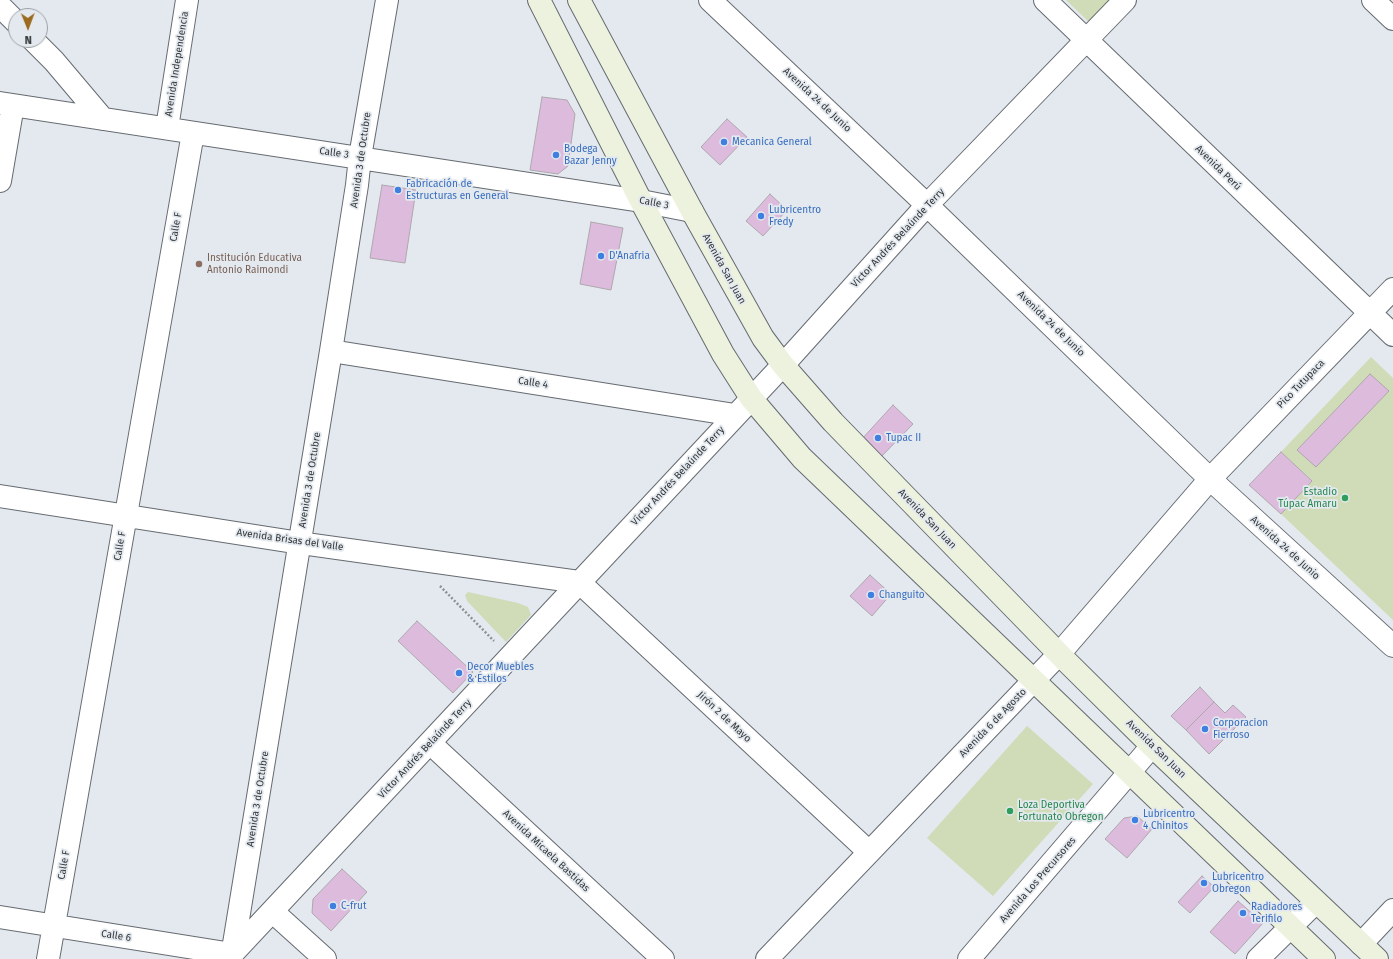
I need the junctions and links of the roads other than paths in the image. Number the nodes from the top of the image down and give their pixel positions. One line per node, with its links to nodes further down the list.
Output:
1 (187, 0): 16 (street, Avenida Independencia)
2 (386, 0): 18 (street, Avenida 3 de Octubre)
3 (540, 0): 20 (main road)
4 (579, 0): 22 (main road, Avenida San Juan)
5 (710, 0): 21 (street, Avenida 24 de Junio)
6 (1045, 0): 12 (street, Avenida Perú)
7 (1125, 0): 12 (street, Víctor Andrés Belaúnde Terry)
8 (1373, 0): 11 (street)
9 (0, 6): 10 (street)
10 (8, 14)
11 (1393, 19)
12 (1086, 40): 21 (street, Víctor Andrés Belaúnde Terry); 24 (street, Avenida Perú)
13 (41, 48): 15 (street)
14 (7, 104): 15 (street, Calle 3); 19 (street)
15 (103, 119): 16 (street, Calle 3)
16 (168, 128): 17 (street, Calle 3)
17 (193, 133): 18 (street, Calle 3); 32 (street, Calle F)
18 (360, 157): 20 (street, Calle 3); 26 (street, Avenida 3 de Octubre)
19 (0, 181)
20 (641, 200): 22 (street, Calle 3); 28 (main road)
21 (928, 205): 27 (street, Víctor Andrés Belaúnde Terry); 30 (street, Avenida 24 de Junio)
22 (692, 211): 27 (main road, Avenida San Juan)
23 (1393, 290): 24 (street, Pico Tutupaca)
24 (1370, 314): 25 (street, Avenida Perú); 30 (street, Pico Tutupaca)
25 (1393, 335)
26 (331, 350): 29 (street, Calle 4); 33 (street, Avenida 3 de Octubre)
27 (783, 365): 28 (street, Víctor Andrés Belaúnde Terry); 36 (main road, Avenida San Juan)
28 (751, 398): 29 (street, Víctor Andrés Belaúnde Terry); 37 (main road)
29 (735, 415): 34 (street, Víctor Andrés Belaúnde Terry)
30 (1210, 479): 35 (street, Avenida 24 de Junio); 36 (street, Avenida 6 de Agosto)
31 (0, 496): 32 (street, Avenida Brisas del Valle)
32 (126, 515): 33 (street, Avenida Brisas del Valle); 46 (street, Calle F)
33 (300, 543): 34 (street, Avenida Brisas del Valle); 49 (street, Avenida 3 de Octubre)
34 (579, 582): 38 (street, Víctor Andrés Belaúnde Terry); 41 (street, Jirón 2 de Mayo)
35 (1393, 646)
36 (1059, 654): 37 (street, Avenida 6 de Agosto); 39 (main road, Avenida San Juan)
37 (1034, 680): 40 (main road); 41 (street, Avenida 6 de Agosto)
38 (430, 743): 44 (street, Víctor Andrés Belaúnde Terry); 52 (street, Avenida Micaela Bastidas)
39 (1152, 746): 40 (street, Avenida Los Precursores); 42 (main road, Avenida San Juan)
40 (1130, 772): 47 (main road); 54 (street, Avenida Los Precursores)
41 (869, 852): 53 (street, Avenida 6 de Agosto)
42 (1316, 902): 47 (street); 48 (main road, Avenida San Juan)
43 (1393, 910): 48 (street)
44 (273, 912): 49 (street, Víctor Andrés Belaúnde Terry); 51 (street)
45 (0, 917): 46 (street, Calle 6)
46 (54, 926): 49 (street, Calle 6); 50 (street, Calle F)
47 (1291, 928): 55 (street); 56 (main road)
48 (1361, 944): 57 (main road, Avenida San Juan)
49 (232, 956)
50 (48, 959)
51 (325, 959)
52 (663, 959)
53 (767, 959)
54 (969, 959)
55 (1258, 959)
56 (1324, 959)
57 (1377, 959)

